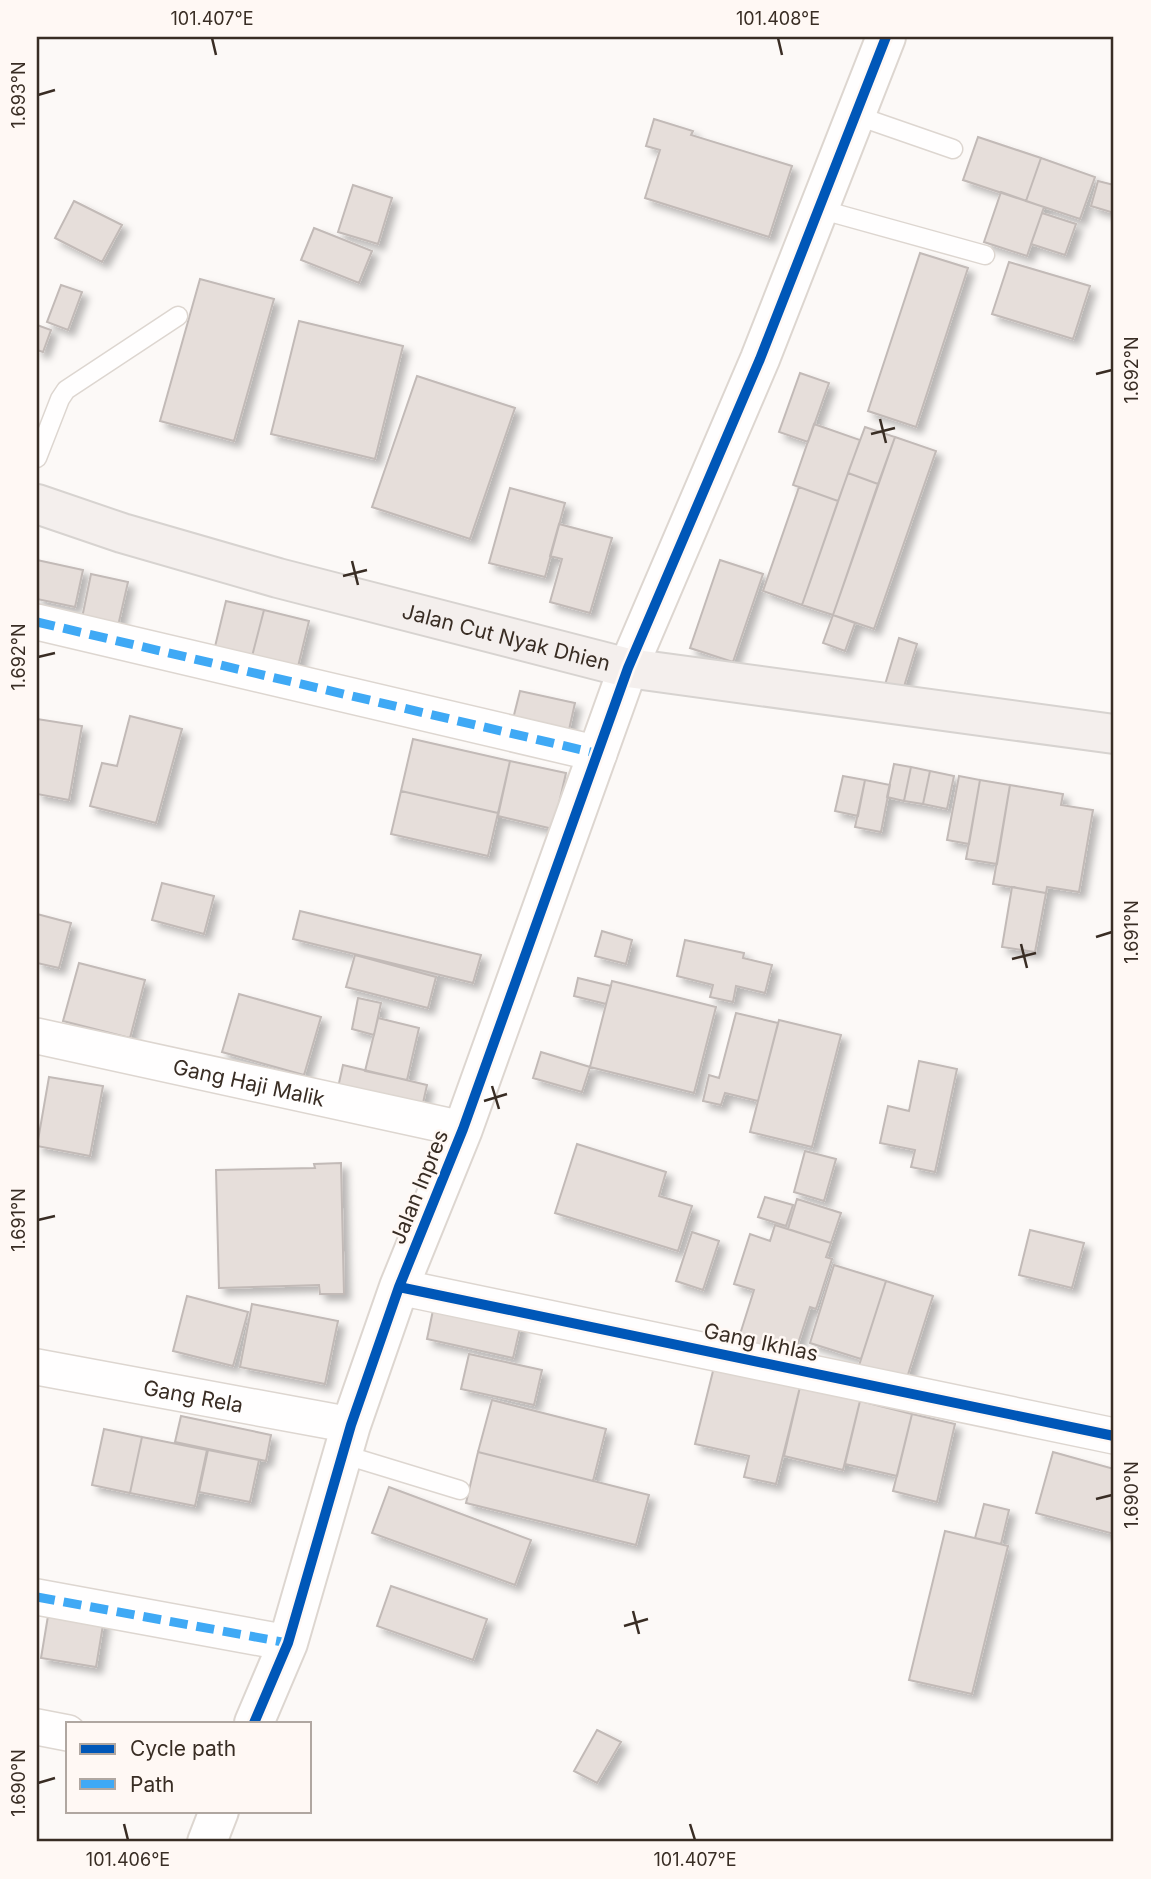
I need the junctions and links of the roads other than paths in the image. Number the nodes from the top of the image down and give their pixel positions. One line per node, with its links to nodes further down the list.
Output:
1 (886, 37): 2 (street, Jalan Inpres)
2 (855, 115): 3 (lane); 4 (street, Jalan Inpres)
3 (953, 149)
4 (819, 209): 5 (lane); 10 (street, Jalan Inpres)
5 (985, 255)
6 (178, 316): 7 (lane)
7 (37, 458)
8 (37, 504): 10 (main road, Jalan Cut Nyak Dhien)
9 (37, 622): 12 (street)
10 (628, 668): 11 (main road, Jalan Cut Nyak Dhien); 12 (street, Jalan Inpres)
11 (1114, 734)
12 (599, 754): 14 (street, Jalan Inpres)
13 (37, 1036): 14 (street, Gang Haji Malik)
14 (463, 1129): 15 (street, Jalan Inpres)
15 (400, 1287): 17 (street, Gang Ikhlas); 18 (street, Jalan Inpres)
16 (37, 1367): 18 (street, Gang Rela)
17 (1114, 1436)
18 (346, 1439): 19 (lane); 21 (street, Jalan Inpres)
19 (460, 1490)
20 (37, 1597): 21 (street)
21 (288, 1643): 22 (street, Jalan Inpres)
22 (254, 1722)
23 (37, 1727): 24 (street)
24 (66, 1733)
25 (219, 1812): 26 (street)
26 (207, 1842)

